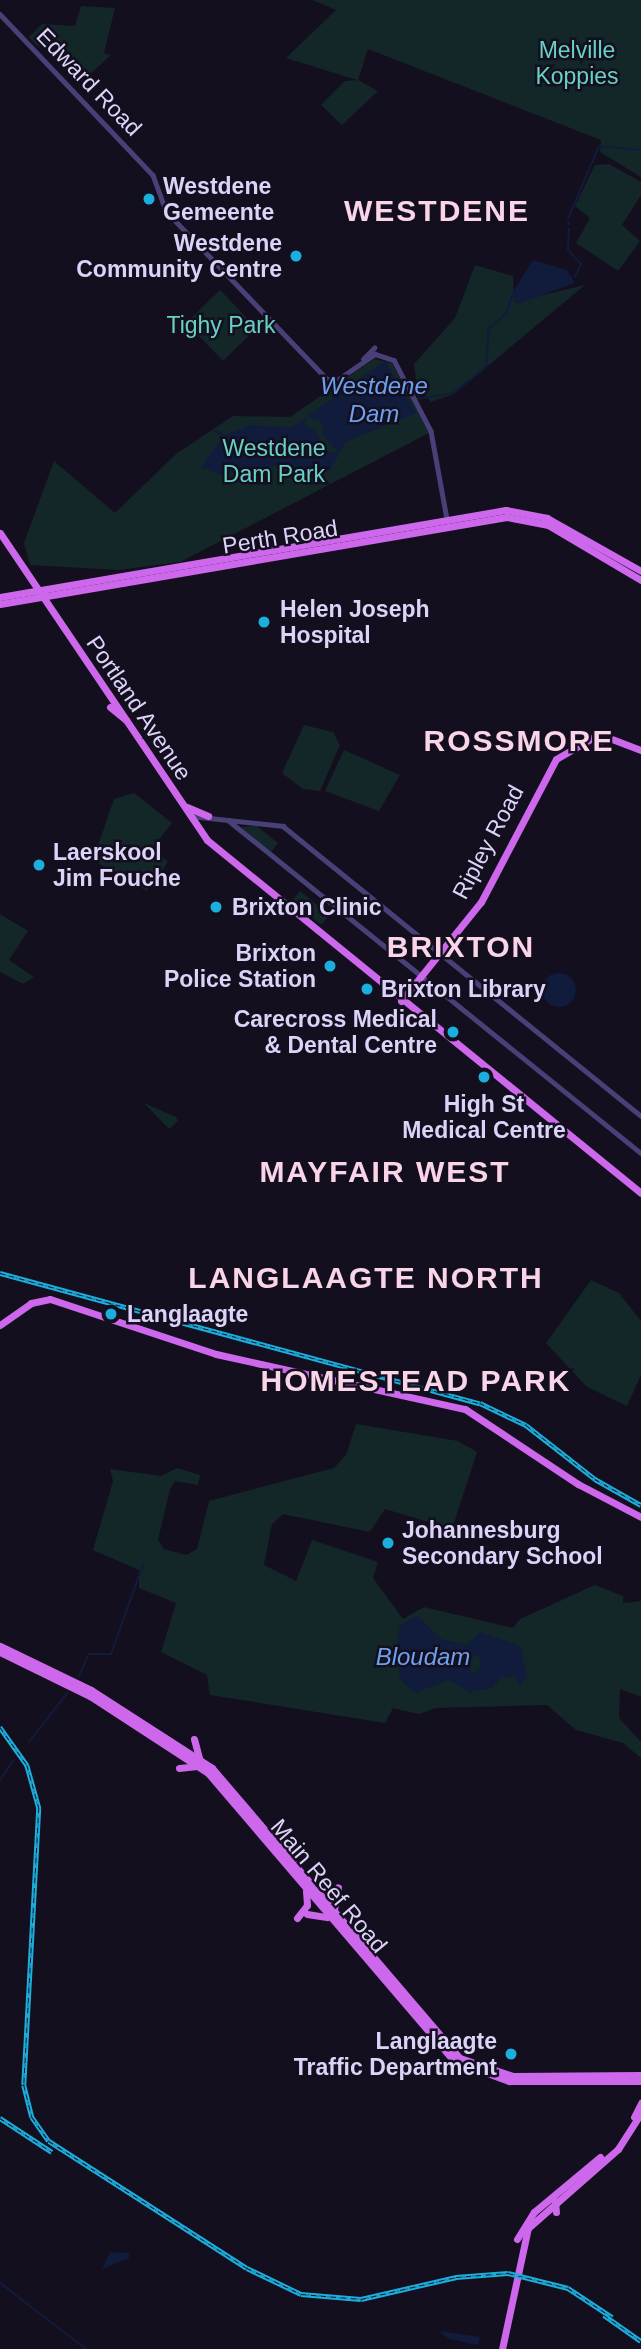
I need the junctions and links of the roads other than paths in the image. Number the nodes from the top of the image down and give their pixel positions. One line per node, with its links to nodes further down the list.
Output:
1 (0, 13): 3 (street, Edward Road)
2 (374, 348): 3 (street)
3 (360, 362): 4 (street)
4 (448, 523): 7 (main road, Perth Road); 8 (main road, Perth Road); 11 (main road, Perth Road); 13 (main road, Perth Road)
5 (0, 533): 10 (main road)
6 (0, 544): 10 (main road)
7 (617, 566): 9 (main road); 9 (main road)
8 (641, 571)
9 (637, 578)
10 (29, 581): 11 (main road); 11 (main road); 12 (main road)
11 (41, 593): 12 (main road); 13 (main road, Perth Road); 15 (main road); 16 (main road, Portland Avenue); 18 (main road, Portland Avenue)
12 (21, 594): 14 (main road)
13 (59, 594): 16 (main road)
14 (0, 597)
15 (0, 604)
16 (53, 609): 20 (main road, Portland Avenue)
17 (110, 707): 18 (main road)
18 (126, 720): 21 (main road, Portland Avenue)
19 (641, 750): 24 (main road, Ripley Road)
20 (180, 798): 21 (main road, Portland Avenue); 22 (main road)
21 (189, 816): 22 (street); 26 (main road, Portland Avenue)
22 (208, 816): 23 (street)
23 (225, 818): 24 (street); 25 (street)
24 (440, 952): 25 (main road, Ripley Road); 27 (street)
25 (421, 976): 26 (main road, Ripley Road); 28 (street)
26 (402, 1000): 29 (main road, Portland Avenue)
27 (641, 1116)
28 (641, 1153)
29 (641, 1194)
30 (0, 1325): 31 (main road)
31 (641, 1517)
32 (0, 1646): 35 (main road, Main Reef Road)
33 (0, 1652): 34 (main road, Main Reef Road)
34 (164, 1743): 37 (main road, Main Reef Road); 37 (main road)
35 (176, 1744): 36 (main road, Main Reef Road); 36 (main road)
36 (200, 1760): 41 (main road, Main Reef Road)
37 (204, 1769): 38 (main road, Main Reef Road)
38 (303, 1885): 42 (main road); 43 (main road, Main Reef Road)
39 (338, 1887): 41 (main road)
40 (307, 1914): 43 (main road)
41 (337, 1915): 45 (main road, Main Reef Road)
42 (297, 1918)
43 (341, 1929): 45 (main road, Main Reef Road)
44 (641, 2075): 45 (main road, Main Reef Road)
45 (561, 2078): 46 (main road, Main Reef Road)
46 (641, 2081)
47 (641, 2104): 53 (main road)
48 (641, 2113): 49 (main road)
49 (581, 2180): 50 (main road); 51 (main road)
50 (592, 2182)
51 (555, 2201): 52 (main road); 53 (main road)
52 (556, 2213)
53 (510, 2299): 54 (main road)
54 (502, 2349)

